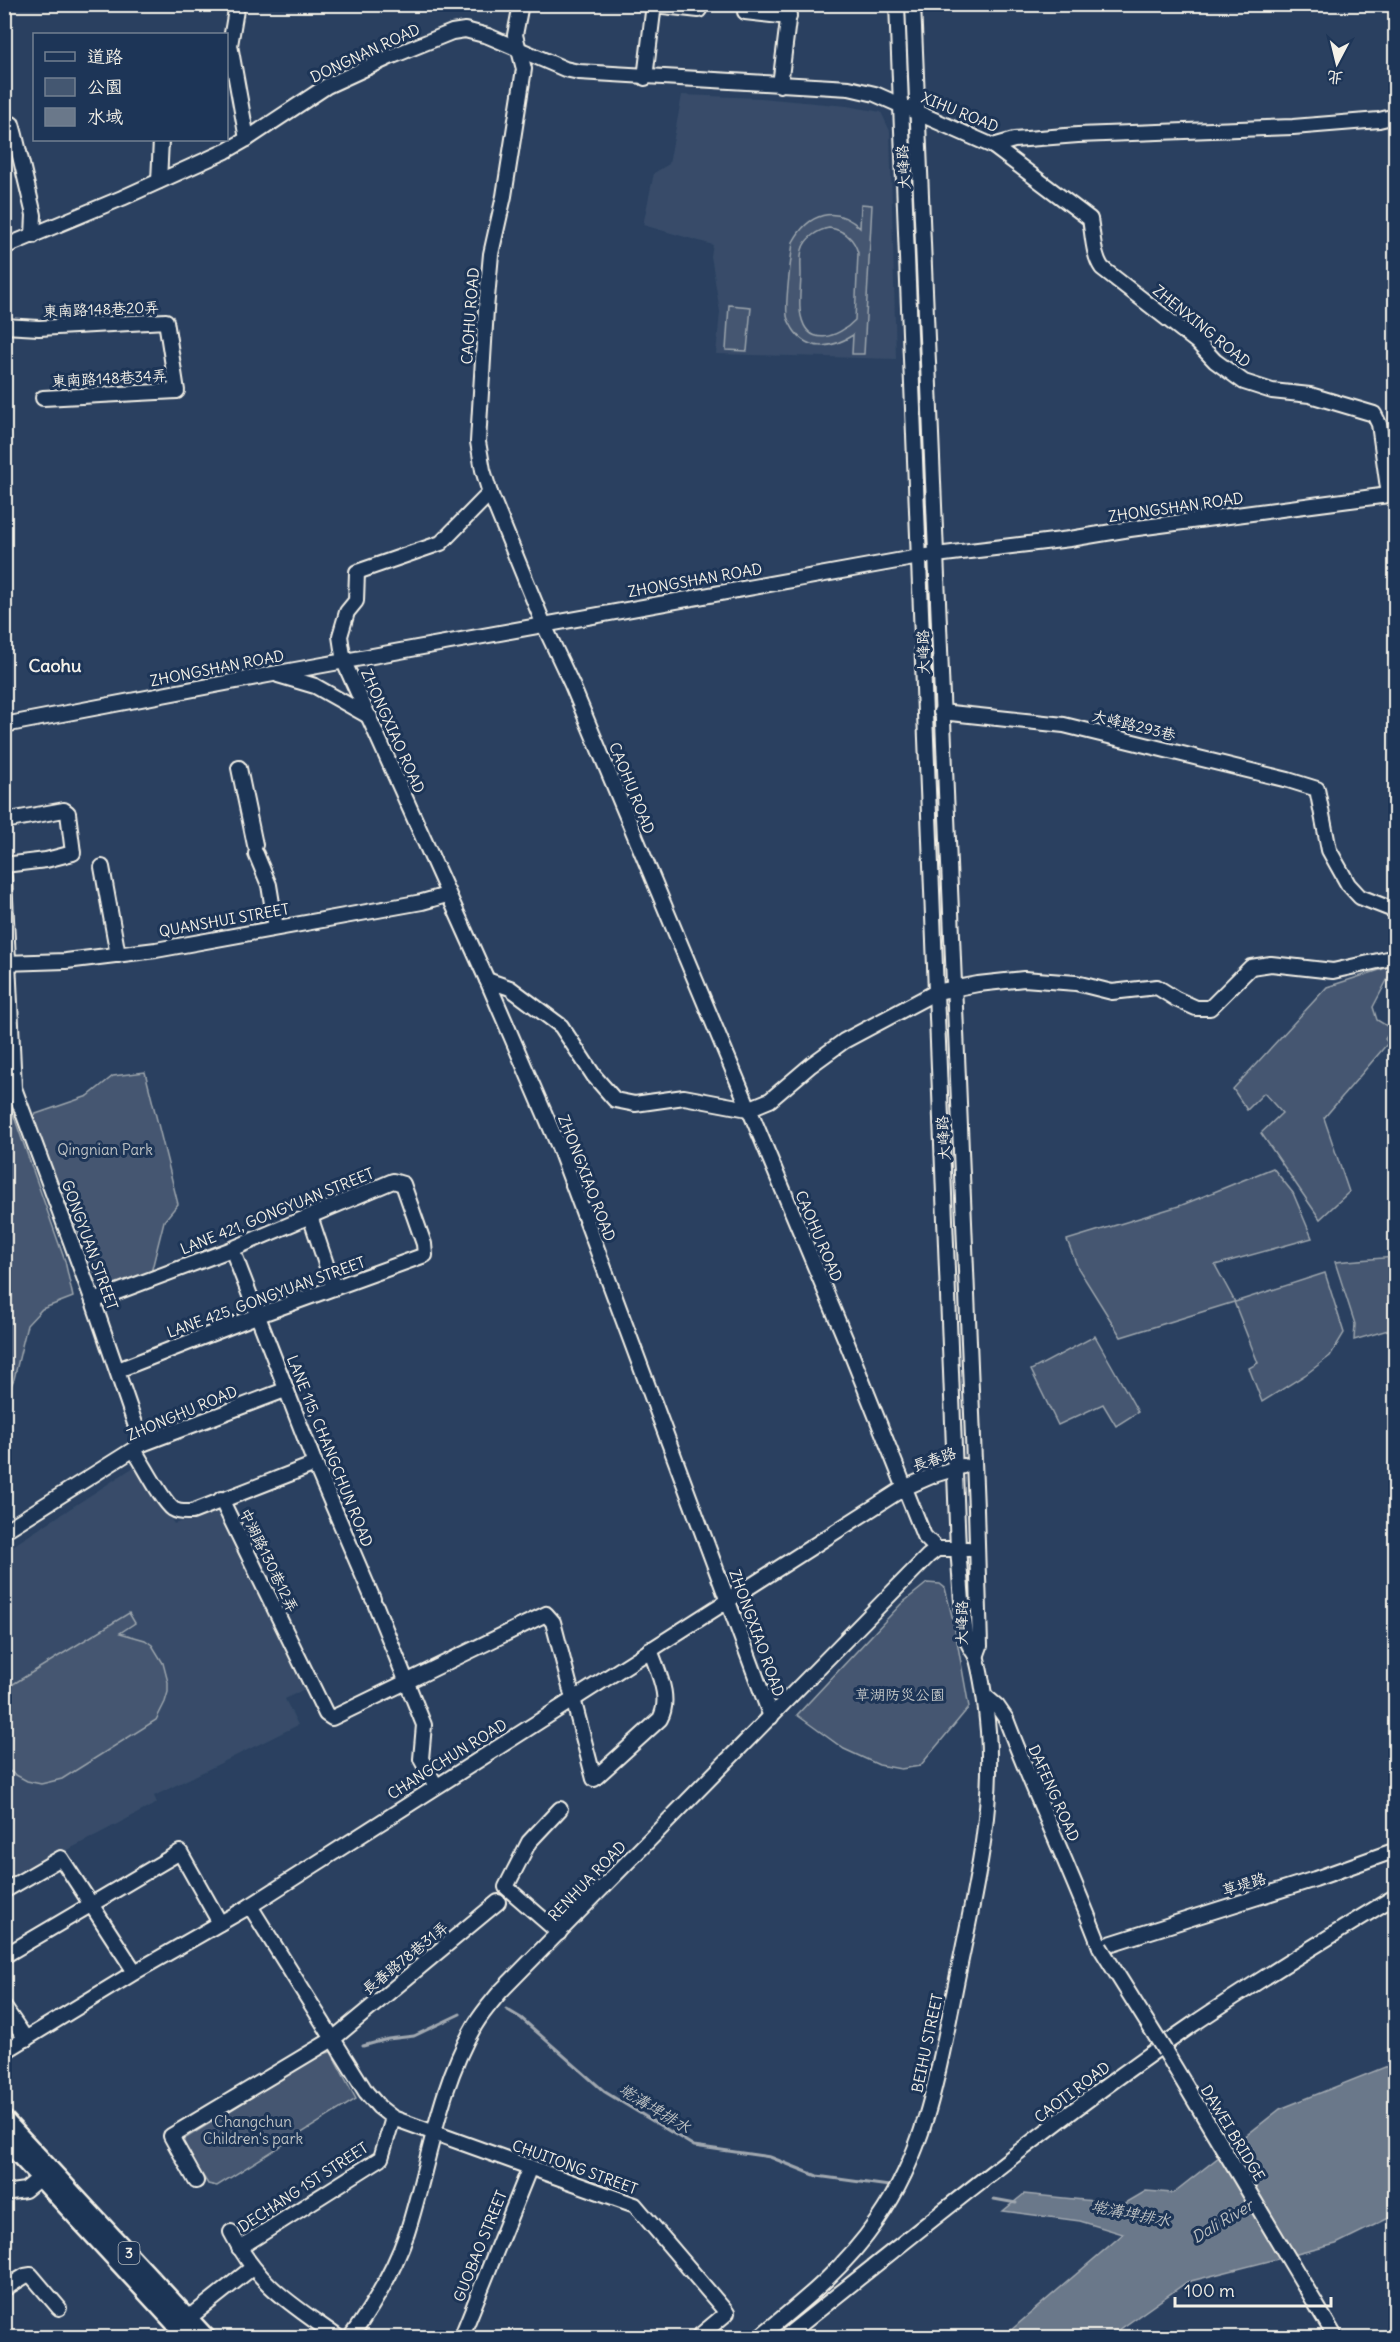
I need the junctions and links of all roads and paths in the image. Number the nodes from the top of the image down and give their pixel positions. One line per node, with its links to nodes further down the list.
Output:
1 (237, 4): 16 (street)
2 (521, 4): 9 (street, CAOHU ROAD)
3 (897, 4): 12 (street, 大峰路)
4 (913, 4): 13 (street, 大峰路)
5 (654, 5): 6 (street); 10 (street)
6 (699, 10)
7 (789, 11): 8 (street); 11 (street)
8 (745, 12)
9 (519, 49): 10 (street, XIHU ROAD); 16 (street, DONGNAN ROAD); 25 (street, CAOHU ROAD)
10 (645, 78): 11 (street, XIHU ROAD)
11 (780, 85): 12 (street, XIHU ROAD)
12 (901, 106): 13 (street, XIHU ROAD); 28 (street, 大峰路)
13 (916, 111): 18 (street, XIHU ROAD); 27 (street, 大峰路)
14 (1395, 117): 18 (street, XIHU ROAD)
15 (4, 126): 20 (street)
16 (247, 139): 19 (street, DONGNAN ROAD)
17 (161, 141): 19 (street)
18 (993, 146): 26 (street, ZHENXING ROAD)
19 (159, 181): 20 (street, DONGNAN ROAD)
20 (33, 236): 21 (street, DONGNAN ROAD)
21 (4, 247)
22 (4, 326): 23 (street, 東南路148巷20弄)
23 (177, 391): 24 (street, 東南路148巷34弄)
24 (42, 398)
25 (490, 493): 29 (street, CAOHU ROAD); 30 (street, ZHONGXIAO ROAD)
26 (1392, 494): 27 (street, ZHONGSHAN ROAD)
27 (938, 555): 28 (street, ZHONGSHAN ROAD); 32 (street, 大峰路)
28 (919, 557): 29 (street, ZHONGSHAN ROAD); 49 (street, 大峰路)
29 (544, 625): 30 (street, ZHONGSHAN ROAD); 50 (street, CAOHU ROAD)
30 (344, 662): 31 (street, ZHONGSHAN ROAD); 33 (street, ZHONGXIAO ROAD)
31 (273, 674): 33 (street); 34 (street, ZHONGSHAN ROAD)
32 (941, 712): 42 (street, 大峰路293巷); 48 (street, 大峰路)
33 (370, 717): 41 (street, ZHONGXIAO ROAD)
34 (4, 725)
35 (239, 768): 43 (street)
36 (4, 821): 37 (street)
37 (4, 865)
38 (102, 867): 44 (street)
39 (4, 877): 40 (street, GONGYUAN STREET)
40 (5, 892): 46 (street, GONGYUAN STREET)
41 (447, 895): 43 (street, QUANSHUI STREET); 47 (street, ZHONGXIAO ROAD)
42 (1395, 911)
43 (276, 928): 44 (street, QUANSHUI STREET)
44 (118, 955): 46 (street, QUANSHUI STREET)
45 (1395, 957): 48 (street)
46 (6, 963): 55 (street, GONGYUAN STREET)
47 (487, 980): 50 (street); 69 (street, ZHONGXIAO ROAD)
48 (953, 990): 49 (street); 61 (street, 大峰路)
49 (936, 992): 50 (street); 62 (street, 大峰路)
50 (748, 1109): 63 (street, CAOHU ROAD)
51 (310, 1216): 52 (street, LANE 421, GONGYUAN STREET); 53 (street, LANE 421, GONGYUAN STREET); 54 (street)
52 (232, 1249): 55 (street, LANE 421, GONGYUAN STREET); 56 (street, LANE 115, CHANGCHUN ROAD)
53 (425, 1255): 54 (street, LANE 425, GONGYUAN STREET)
54 (334, 1288): 56 (street, LANE 425, GONGYUAN STREET)
55 (93, 1301): 57 (street, GONGYUAN STREET)
56 (259, 1316): 57 (street, LANE 425, GONGYUAN STREET); 58 (street, LANE 115, CHANGCHUN ROAD)
57 (118, 1370): 59 (street, GONGYUAN STREET)
58 (285, 1390): 59 (street, ZHONGHU ROAD); 60 (street, LANE 115, CHANGCHUN ROAD)
59 (138, 1447): 64 (street, GONGYUAN STREET); 65 (street, ZHONGHU ROAD)
60 (315, 1464): 64 (street, GONGYUAN STREET); 72 (street, LANE 115, CHANGCHUN ROAD)
61 (975, 1464): 62 (street, 長春路); 66 (street, 大峰路)
62 (956, 1467): 63 (street, 長春路); 68 (street, 大峰路)
63 (904, 1488): 67 (street, CAOHU ROAD); 69 (street, CHANGCHUN ROAD)
64 (221, 1499): 72 (street, 中湖路130巷12弄)
65 (4, 1531)
66 (976, 1548): 68 (street); 71 (street, 大峰路)
67 (938, 1549): 68 (street); 75 (street, RENHUA ROAD)
68 (958, 1549): 71 (street, 大峰路)
69 (728, 1601): 70 (street, CHANGCHUN ROAD); 75 (street, ZHONGXIAO ROAD)
70 (650, 1649): 74 (street, CHANGCHUN ROAD); 74 (street)
71 (976, 1657): 73 (street)
72 (406, 1682): 74 (street); 76 (street, LANE 115, CHANGCHUN ROAD)
73 (984, 1695): 86 (street, DAFENG ROAD); 113 (street, BEIHU STREET)
74 (572, 1700): 76 (street, CHANGCHUN ROAD)
75 (771, 1718): 85 (street, RENHUA ROAD)
76 (436, 1786): 83 (street, CHANGCHUN ROAD)
77 (560, 1809): 80 (street)
78 (1395, 1850): 86 (street, 草堤路)
79 (4, 1891): 82 (street)
80 (502, 1896): 85 (street); 91 (street, 長春路78巷31弄)
81 (1395, 1896): 114 (street, CAOTI ROAD)
82 (90, 1905): 84 (street); 87 (street); 88 (street)
83 (250, 1906): 84 (street, CHANGCHUN ROAD); 91 (street)
84 (220, 1923): 88 (street, CHANGCHUN ROAD)
85 (560, 1933): 95 (street, RENHUA ROAD)
86 (1100, 1947): 115 (street, DAWEI BRIDGE, bridge)
87 (4, 1956)
88 (135, 1972): 90 (street, CHANGCHUN ROAD)
89 (4, 2007): 90 (street)
90 (26, 2039): 92 (street, CHANGCHUN ROAD)
91 (333, 2039): 93 (street); 99 (street, 長春路78巷31弄)
92 (4, 2052)
93 (393, 2118): 95 (street, CHUITONG STREET); 102 (street, DECHANG 1ST STREET)
94 (4, 2119): 98 (main road, 3)
95 (435, 2134): 97 (street, CHUITONG STREET); 110 (street, RENHUA ROAD)
96 (4, 2139): 98 (main road, 3)
97 (530, 2167): 111 (street, GUOBAO STREET); 112 (street, CHUITONG STREET)
98 (45, 2174): 100 (street); 106 (main road, 3); 107 (main road, 3)
99 (196, 2181)
100 (4, 2193)
101 (231, 2232): 102 (street)
102 (239, 2248): 103 (street)
103 (252, 2268): 106 (street); 109 (street)
104 (4, 2289): 105 (street)
105 (59, 2308)
106 (189, 2318): 108 (main road, 3)
107 (188, 2337)
108 (207, 2337)
109 (339, 2337)
110 (350, 2337)
111 (461, 2337)
112 (697, 2337)
113 (758, 2337)
114 (784, 2337)
115 (1336, 2337)

